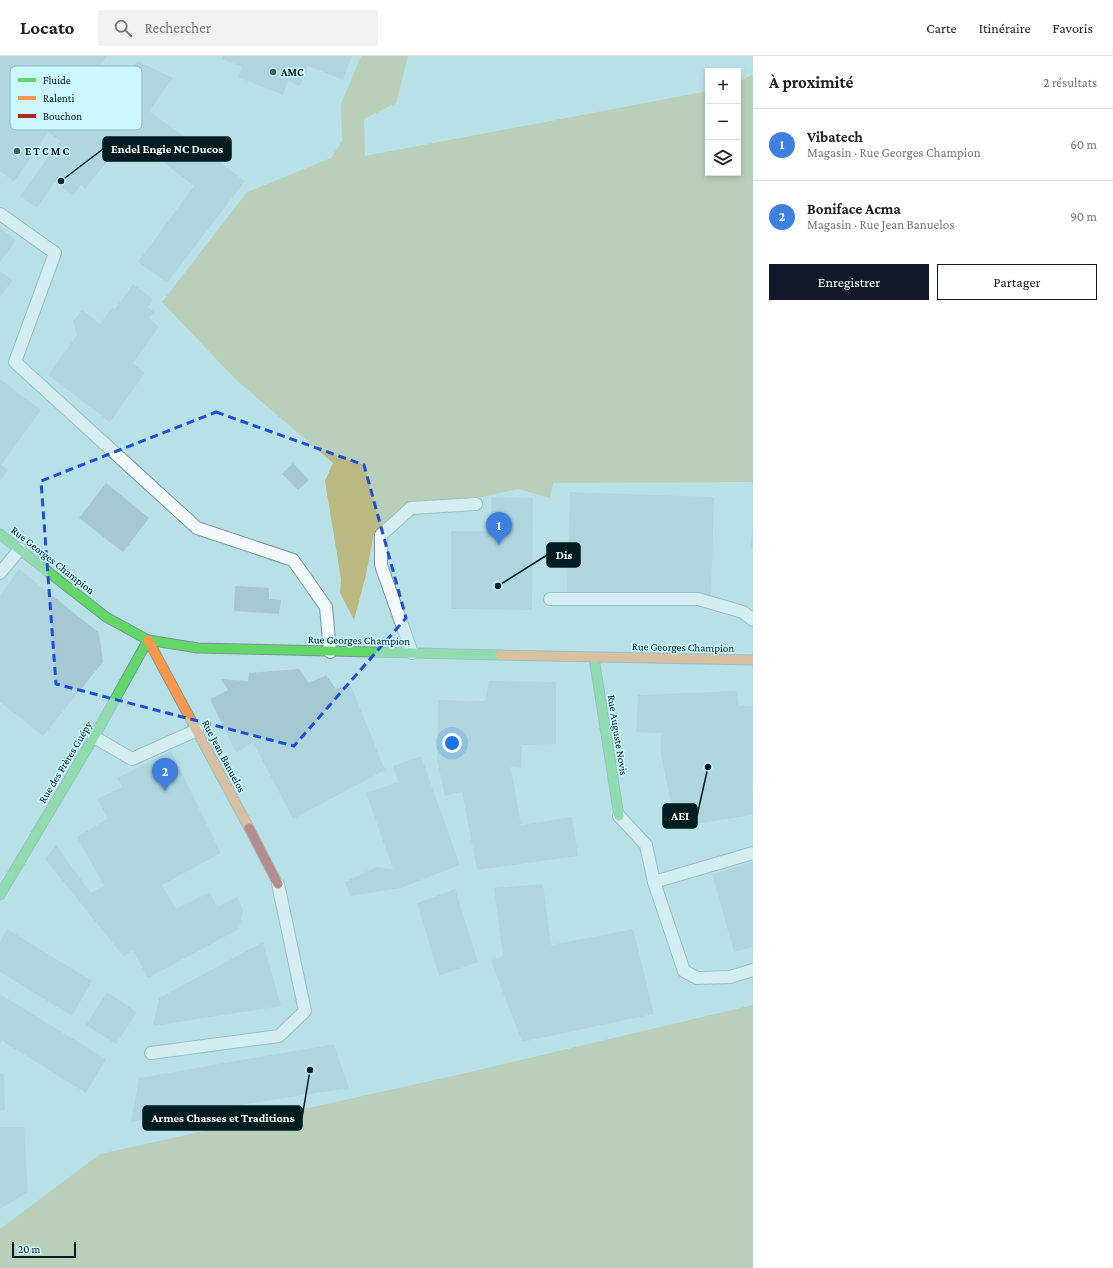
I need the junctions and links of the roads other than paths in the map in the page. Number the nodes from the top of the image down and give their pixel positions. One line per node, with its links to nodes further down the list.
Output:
1 (0, 214): 9 (lane)
2 (476, 504): 10 (lane)
3 (0, 534): 4 (street, Rue Georges Champion)
4 (20, 549): 5 (lane); 8 (street, Rue Georges Champion)
5 (0, 573)
6 (550, 599): 7 (lane)
7 (753, 620)
8 (148, 640): 9 (street, Rue Georges Champion); 13 (street, Rue Jean Banuelos); 14 (street, Rue des Frères Guépy)
9 (330, 652): 10 (street, Rue Georges Champion)
10 (412, 653): 11 (street, Rue Georges Champion)
11 (594, 658): 12 (street, Rue Georges Champion); 15 (street, Rue Auguste Novis)
12 (753, 660)
13 (197, 730): 14 (lane); 18 (street, Rue Jean Banuelos)
14 (94, 737): 19 (street, Rue des Frères Guépy)
15 (619, 816): 17 (lane)
16 (753, 853): 17 (lane)
17 (654, 882): 20 (lane)
18 (278, 884): 21 (lane)
19 (0, 895)
20 (753, 970)
21 (151, 1053)

